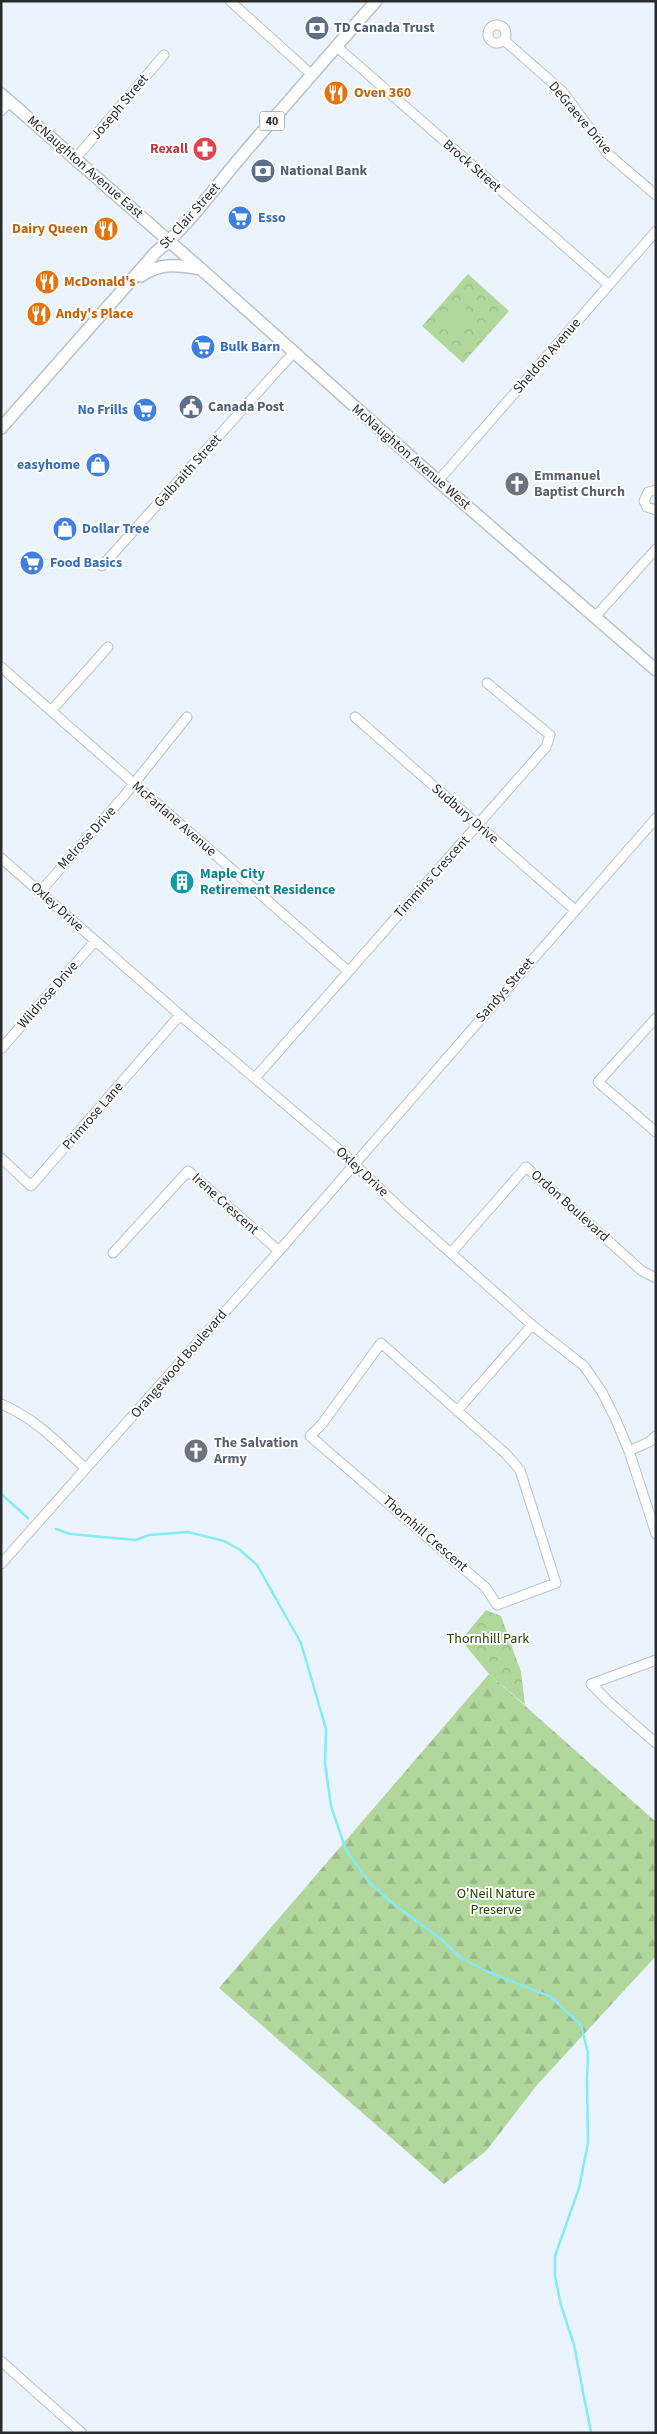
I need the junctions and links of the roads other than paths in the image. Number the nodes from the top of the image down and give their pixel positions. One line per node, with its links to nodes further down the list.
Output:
1 (230, 1): 6 (street)
2 (376, 1): 4 (main road, St. Clair Street / 40)
3 (504, 40): 10 (street, DeGraeve Drive)
4 (336, 46): 6 (main road, St. Clair Street / 40); 15 (street, Brock Street)
5 (164, 54): 9 (street, Joseph Street)
6 (311, 74): 12 (main road, St. Clair Street / 40)
7 (6, 98): 8 (street); 9 (main road, McNaughton Avenue East)
8 (1, 111)
9 (76, 158): 12 (main road, McNaughton Avenue East)
10 (656, 195)
11 (656, 231): 15 (street, Sheldon Avenue)
12 (169, 241): 13 (main road, McNaughton Avenue West); 14 (main road, St. Clair Street / 40)
13 (201, 269): 14 (main road); 16 (main road, McNaughton Avenue West)
14 (128, 284): 17 (main road, St. Clair Street / 40)
15 (609, 285): 18 (street, Sheldon Avenue)
16 (294, 352): 18 (main road, McNaughton Avenue West); 22 (street, Galbraith Street)
17 (1, 428)
18 (438, 481): 23 (main road, McNaughton Avenue West)
19 (656, 490): 20 (street)
20 (656, 510)
21 (656, 549): 23 (street)
22 (102, 566)
23 (595, 617): 26 (main road, McNaughton Avenue West)
24 (108, 647): 28 (street)
25 (1, 667): 28 (street, McFarlane Avenue)
26 (656, 670)
27 (487, 683): 33 (street, Timmins Crescent)
28 (51, 710): 31 (street, McFarlane Avenue)
29 (187, 716): 31 (street, Melrose Drive)
30 (355, 717): 33 (street, Sudbury Drive)
31 (134, 784): 35 (street, Melrose Drive); 38 (street, McFarlane Avenue)
32 (656, 818): 36 (street, Sandys Street)
33 (479, 825): 36 (street, Sudbury Drive); 38 (street, Timmins Crescent)
34 (1, 858): 35 (street, Oxley Drive)
35 (40, 892): 37 (street, Oxley Drive)
36 (575, 910): 45 (street, Sandys Street)
37 (96, 941): 39 (street, Oxley Drive); 41 (street, Wildrose Drive)
38 (348, 971): 42 (street, Timmins Crescent)
39 (180, 1015): 42 (street, Oxley Drive); 44 (street, Primrose Lane)
40 (656, 1018): 43 (street)
41 (1, 1049)
42 (255, 1078): 45 (street, Oxley Drive)
43 (656, 1132)
44 (1, 1158)
45 (355, 1164): 46 (street, Orangewood Boulevard); 48 (street, Oxley Drive)
46 (279, 1251): 47 (street, Irene Crescent); 55 (street, Orangewood Boulevard)
47 (113, 1253)
48 (451, 1253): 49 (street, Ordon Boulevard); 50 (street, Oxley Drive)
49 (656, 1278)
50 (532, 1326): 52 (street); 54 (street, Oxley Drive)
51 (1, 1404): 55 (street)
52 (457, 1411): 52 (street, Thornhill Crescent)
53 (656, 1436): 54 (street)
54 (629, 1451): 56 (street, Oxley Drive)
55 (85, 1468): 57 (street, Orangewood Boulevard)
56 (656, 1534)
57 (1, 1564)
58 (656, 1660): 59 (street)
59 (656, 1743)
60 (1, 2361): 61 (street)
61 (82, 2433)

